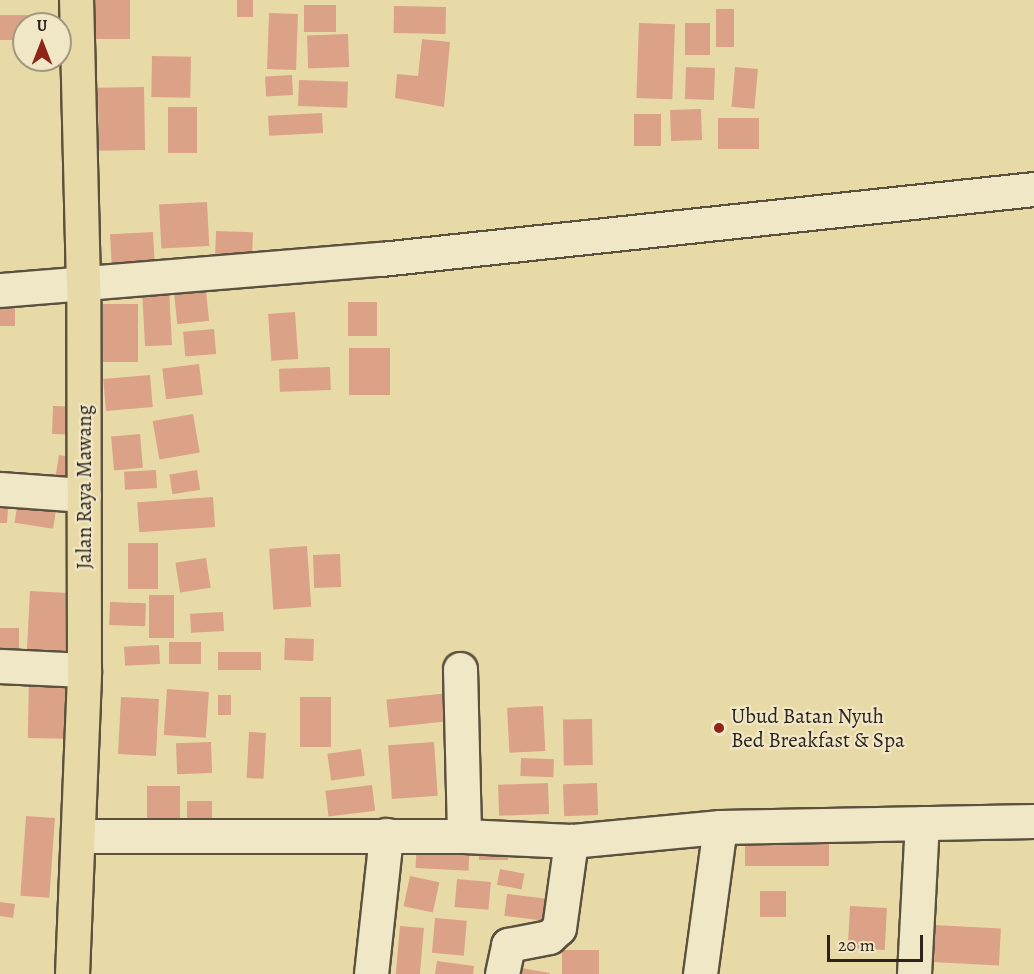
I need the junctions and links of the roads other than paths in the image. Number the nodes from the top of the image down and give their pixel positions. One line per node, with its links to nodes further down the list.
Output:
1 (76, 0): 3 (main road, Jalan Raya Mawang)
2 (1034, 189): 3 (street)
3 (83, 284): 4 (street); 6 (main road, Jalan Raya Mawang)
4 (0, 290)
5 (0, 489): 6 (street)
6 (84, 495): 9 (main road, Jalan Raya Mawang)
7 (0, 666): 9 (street)
8 (460, 669): 15 (street)
9 (84, 670): 14 (main road, Jalan Raya Mawang)
10 (1034, 820): 11 (street)
11 (922, 824): 12 (street); 21 (street)
12 (720, 827): 16 (street); 20 (street)
13 (386, 835): 14 (street); 15 (street); 18 (street)
14 (78, 836): 17 (main road, Jalan Raya Mawang)
15 (464, 836): 16 (street)
16 (571, 842): 19 (street)
17 (72, 974)
18 (371, 974)
19 (502, 974)
20 (700, 974)
21 (914, 974)

